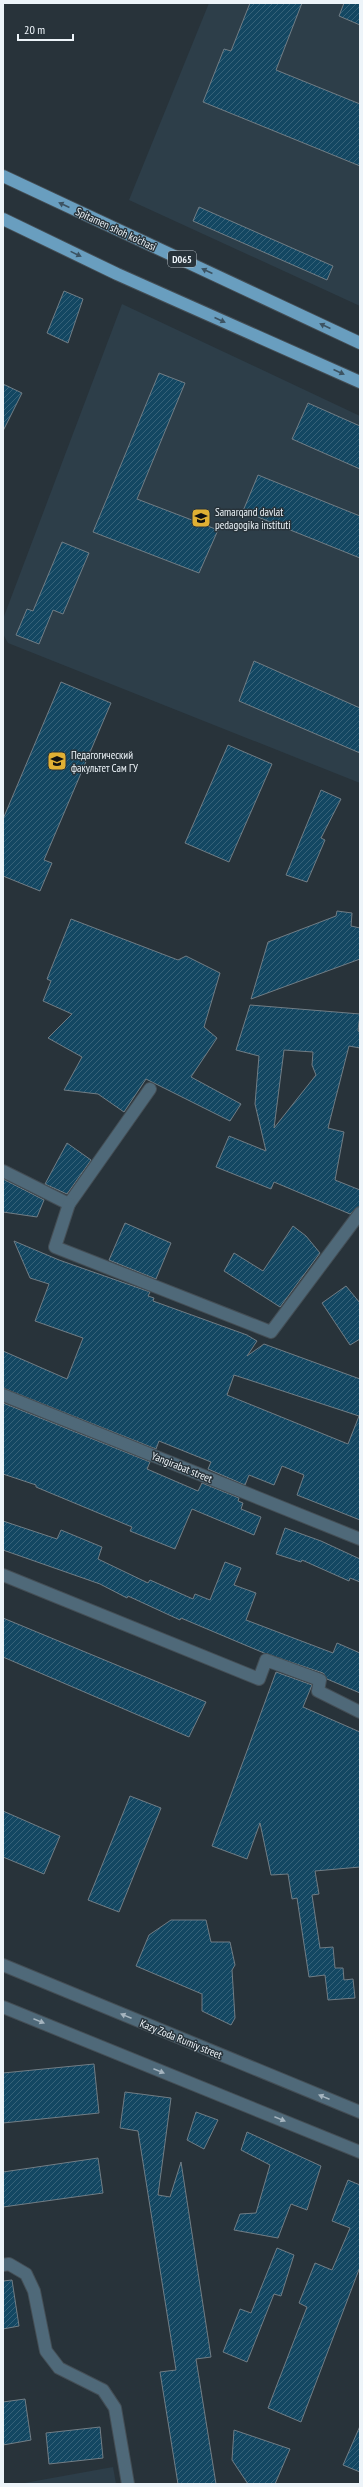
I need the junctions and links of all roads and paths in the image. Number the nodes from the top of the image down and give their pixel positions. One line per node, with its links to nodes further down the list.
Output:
1 (3, 176): 3 (main road, Spitamen shoh ko'chasi / D065, one-way to 1)
2 (3, 219): 4 (main road, one-way to 4)
3 (360, 343)
4 (360, 382)
5 (150, 1088): 7 (street)
6 (3, 1171): 7 (street)
7 (69, 1204): 8 (street)
8 (360, 1213)
9 (3, 1395): 10 (street, Yangirabat street)
10 (360, 1539)
11 (3, 1575): 12 (street)
12 (360, 1712)
13 (3, 1965): 15 (street, Kazy Zoda Rumiy street, one-way to 13)
14 (3, 2007): 16 (street, one-way to 16)
15 (360, 2112)
16 (360, 2152)
17 (3, 2265): 18 (street)
18 (128, 2484)

